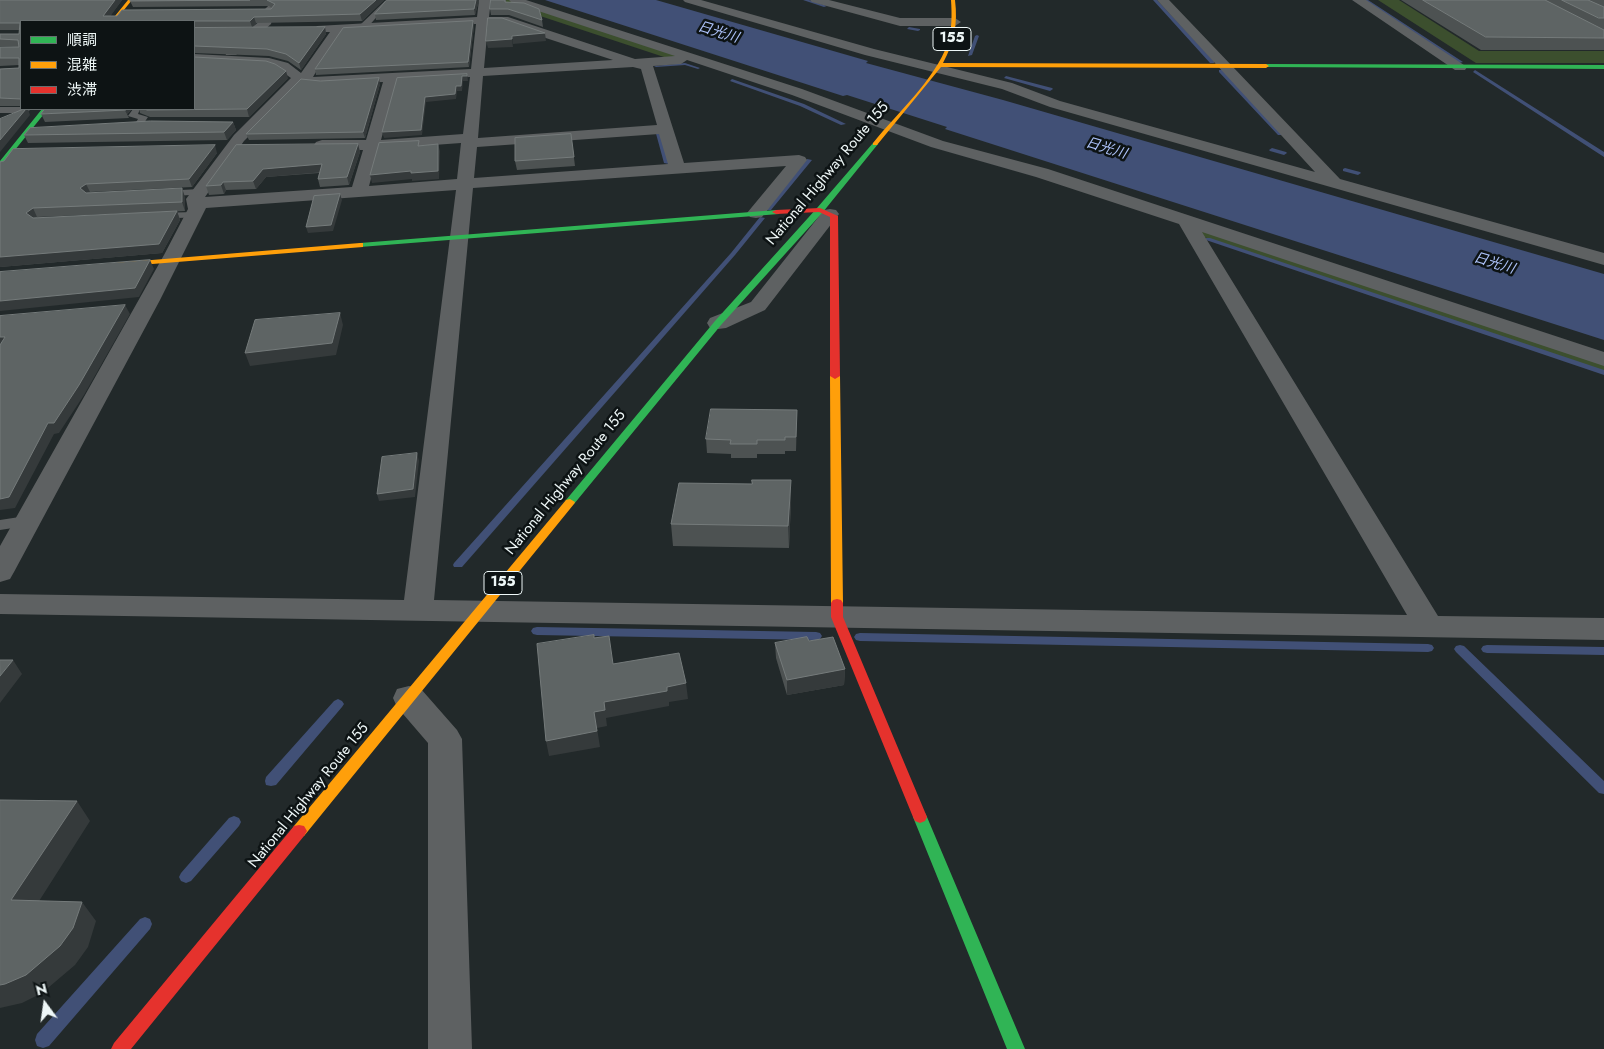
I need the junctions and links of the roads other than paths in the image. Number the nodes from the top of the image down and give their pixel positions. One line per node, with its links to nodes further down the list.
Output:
1 (130, 0): 13 (main road)
2 (281, 0): 19 (street)
3 (484, 0): 14 (street)
4 (515, 0): 25 (street)
5 (689, 0): 30 (street)
6 (816, 0): 18 (street)
7 (953, 0): 15 (main road, National Highway Route 155 / 155)
8 (1162, 0): 27 (street)
9 (1358, 0): 28 (street)
10 (387, 2): 16 (lane)
11 (803, 2): 18 (street)
12 (140, 12): 13 (street)
13 (117, 16)
14 (481, 21): 16 (street); 26 (street); 31 (street)
15 (955, 22): 18 (street); 30 (main road, National Highway Route 155 / 155)
16 (363, 27): 17 (street)
17 (339, 28): 21 (street); 32 (street)
18 (920, 28)
19 (259, 29): 20 (street); 22 (lane); 24 (street)
20 (279, 29)
21 (308, 29)
22 (239, 31)
23 (195, 58): 24 (street)
24 (222, 59): 32 (street)
25 (695, 60): 26 (street); 43 (street)
26 (637, 63): 31 (street); 46 (street)
27 (1225, 67): 28 (main road); 30 (main road); 58 (street)
28 (1460, 67): 29 (main road)
29 (1604, 67)
30 (937, 69): 43 (main road, National Highway Route 155 / 155); 58 (street)
31 (477, 72): 33 (street); 47 (street)
32 (299, 78): 33 (street); 42 (street)
33 (391, 78): 49 (street)
34 (20, 109): 35 (lane)
35 (0, 110)
36 (25, 110): 39 (street)
37 (44, 110): 45 (main road)
38 (143, 119): 40 (street)
39 (0, 123)
40 (122, 124)
41 (234, 124): 42 (street)
42 (252, 124): 51 (street)
43 (890, 125): 62 (main road, National Highway Route 155 / 155); 65 (street)
44 (47, 128): 45 (street)
45 (30, 129): 54 (main road)
46 (665, 129): 47 (street); 56 (street)
47 (469, 140): 49 (street); 57 (street)
48 (302, 145): 49 (street)
49 (372, 145): 59 (street)
50 (214, 146): 51 (street)
51 (233, 146): 52 (street); 61 (street)
52 (253, 146)
53 (30, 150): 54 (street)
54 (11, 151): 55 (main road)
55 (0, 165)
56 (677, 168): 57 (street); 63 (street)
57 (464, 183): 59 (street); 66 (street)
58 (1335, 184): 67 (street)
59 (358, 191): 61 (street)
60 (154, 194): 61 (lane)
61 (197, 203): 64 (lane); 68 (street)
62 (825, 212): 63 (main road); 70 (street); 78 (main road)
63 (756, 213): 66 (main road)
64 (145, 217)
65 (1186, 221): 71 (street); 79 (street)
66 (459, 237): 68 (main road); 76 (street)
67 (1604, 259)
68 (171, 261): 69 (main road); 72 (street)
69 (105, 266)
70 (718, 323): 77 (main road, National Highway Route 155 / 155)
71 (1604, 359)
72 (26, 521): 73 (lane); 74 (street)
73 (0, 525)
74 (0, 572)
75 (0, 604): 76 (street)
76 (418, 610): 77 (street)
77 (480, 611): 78 (street); 81 (main road, National Highway Route 155 / 155)
78 (837, 617): 79 (street); 84 (main road)
79 (1428, 625): 80 (street)
80 (1604, 629)
81 (409, 698): 82 (main road, National Highway Route 155 / 155); 83 (street)
82 (120, 1049)
83 (450, 1049)
84 (1016, 1049)

